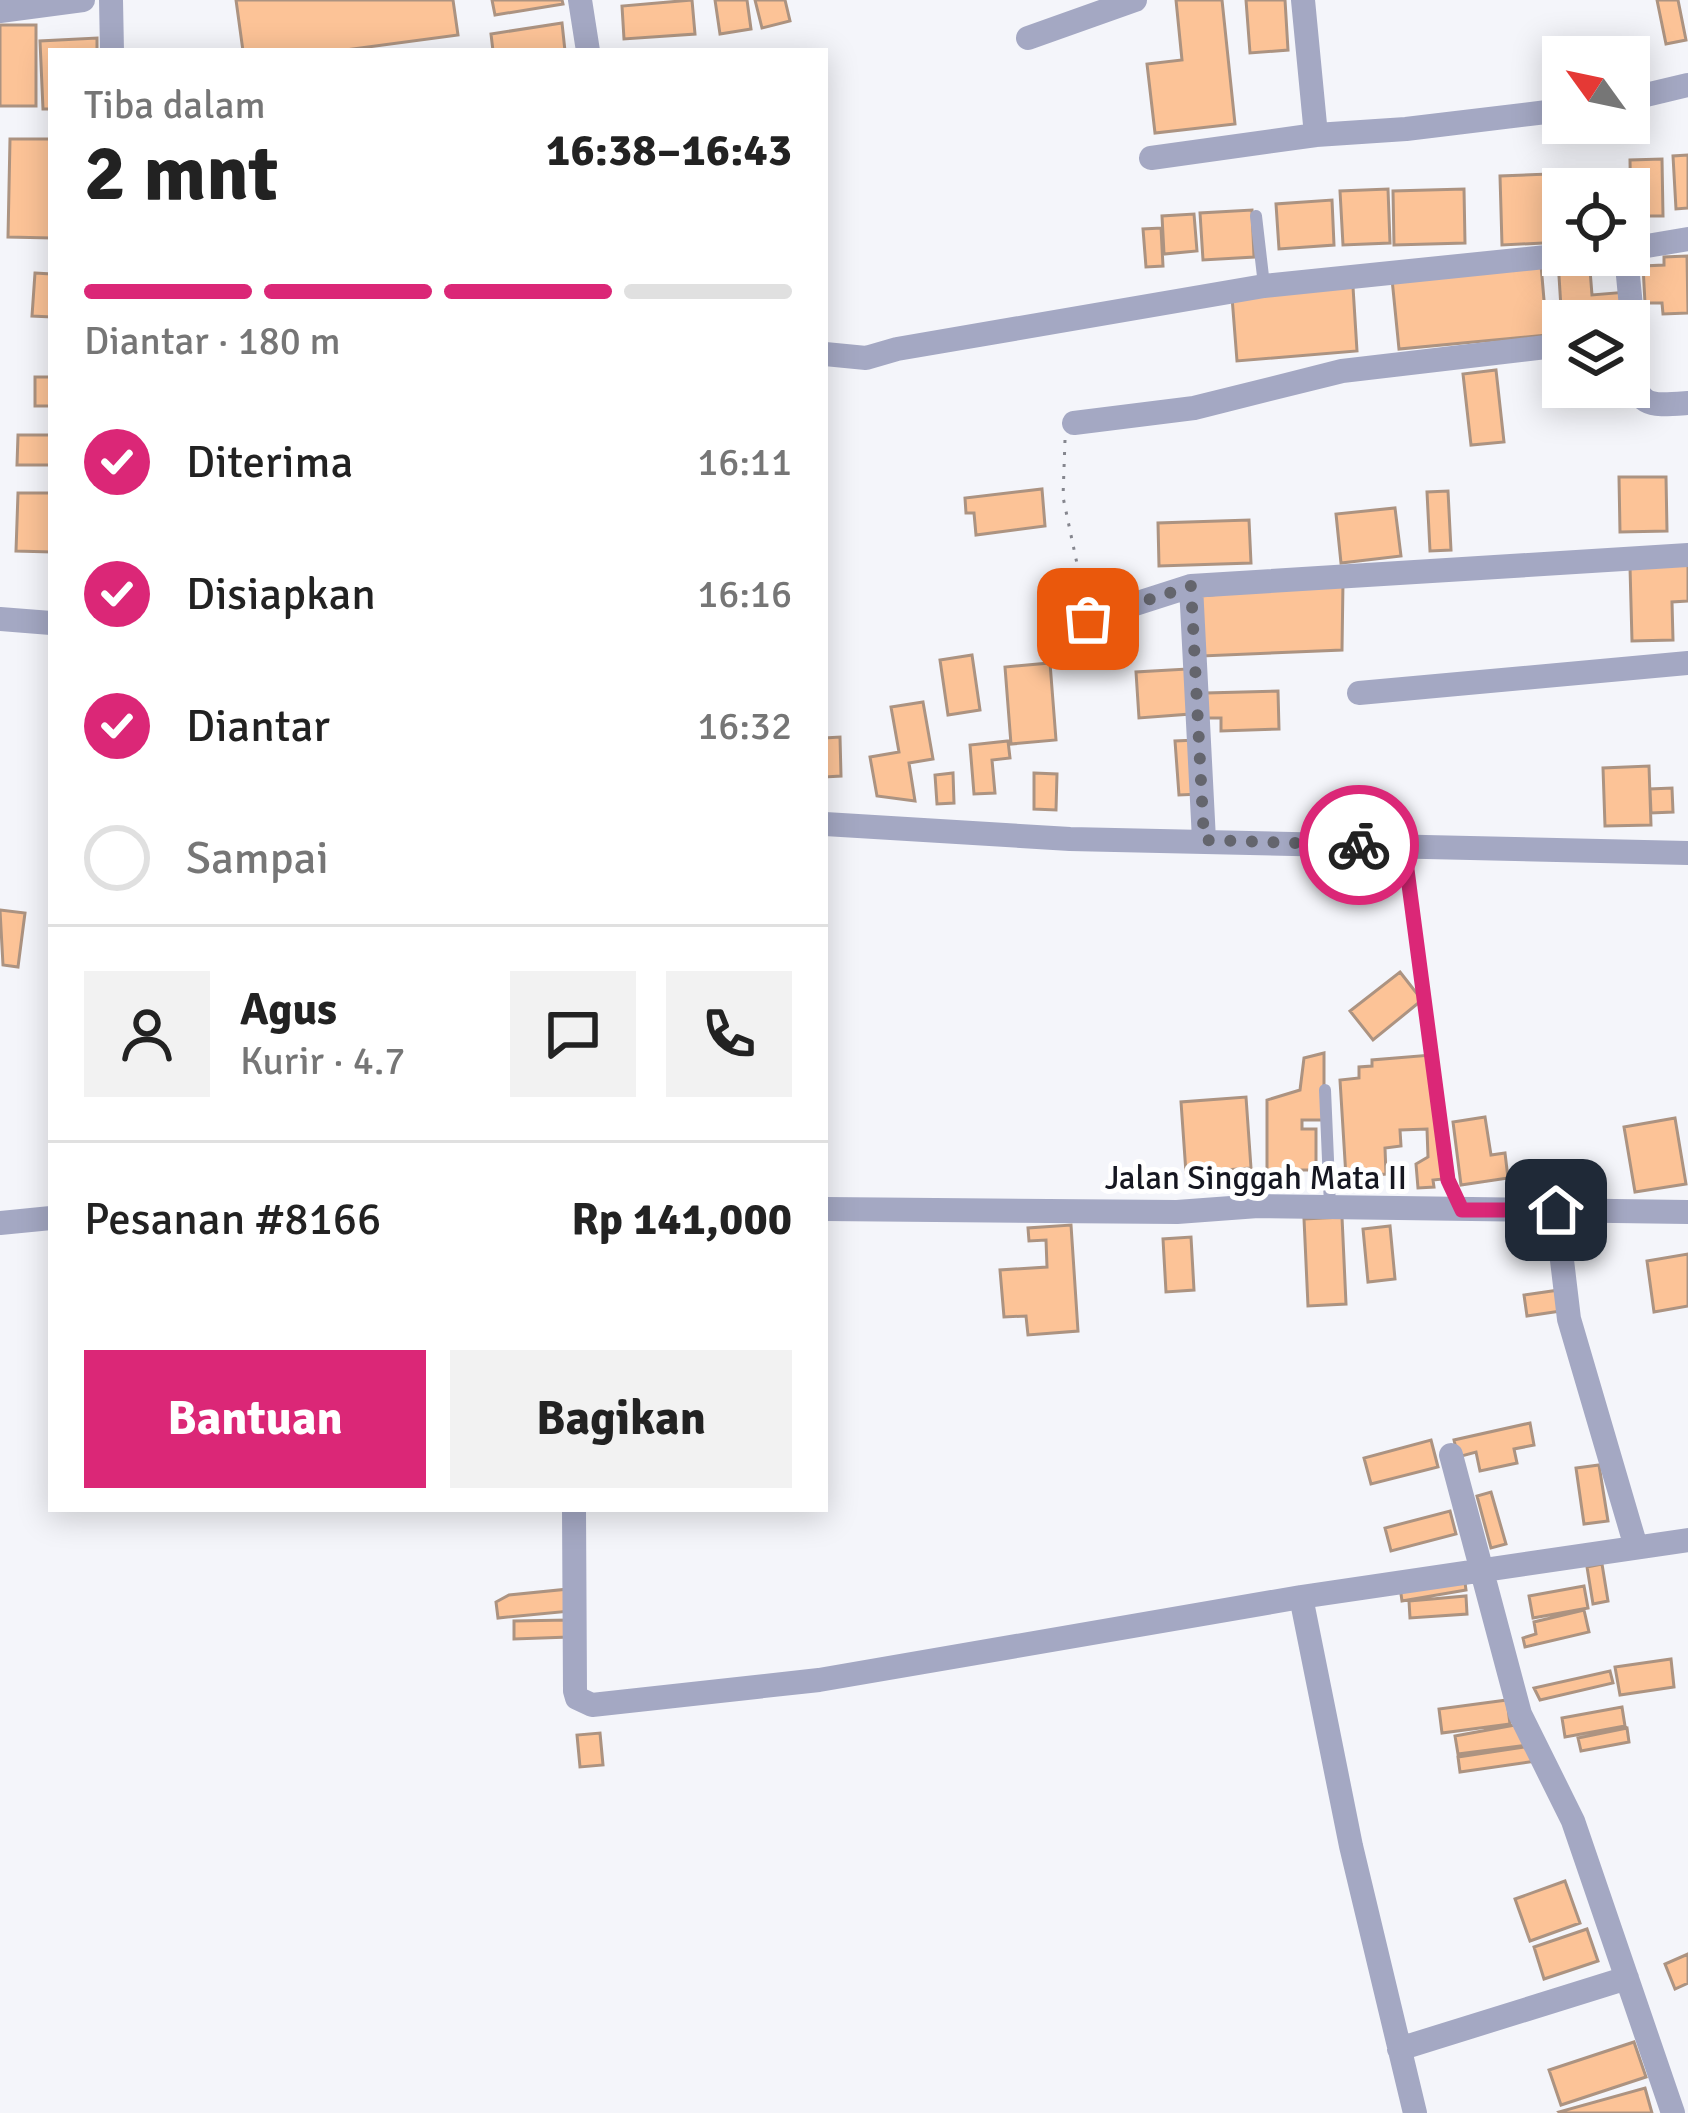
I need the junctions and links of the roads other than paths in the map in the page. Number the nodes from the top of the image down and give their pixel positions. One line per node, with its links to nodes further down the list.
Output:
1 (83, 0): 6 (street)
2 (111, 0): 8 (street)
3 (580, 0): 9 (street)
4 (1135, 0): 7 (street)
5 (1304, 0): 13 (street)
6 (0, 11)
7 (1028, 38)
8 (112, 48)
9 (588, 48)
10 (1688, 86): 11 (street)
11 (1650, 95)
12 (1542, 113): 13 (street)
13 (1316, 135): 14 (street)
14 (1151, 158)
15 (1256, 216): 19 (lane)
16 (1688, 239): 17 (street)
17 (1650, 247)
18 (1542, 257): 19 (street)
19 (1264, 286): 21 (street)
20 (1542, 348): 24 (street)
21 (828, 354)
22 (1688, 403): 23 (street)
23 (1650, 405)
24 (1073, 423)
25 (1688, 555): 26 (street)
26 (1191, 586): 27 (street); 33 (street)
27 (1088, 619)
28 (0, 620): 29 (street)
29 (48, 623)
30 (1688, 663): 31 (street)
31 (1360, 693)
32 (828, 824): 33 (street)
33 (1204, 840): 34 (street)
34 (1404, 847): 35 (street); 39 (lane)
35 (1688, 854)
36 (1325, 1090): 37 (lane)
37 (1330, 1207): 38 (street, Jalan Singgah Mata II); 39 (street, Jalan Singgah Mata II)
38 (828, 1209)
39 (1462, 1210): 40 (street, Jalan Singgah Mata II)
40 (1556, 1210): 41 (street, Jalan Singgah Mata II); 47 (street)
41 (1688, 1212)
42 (48, 1218): 43 (street)
43 (0, 1223)
44 (1451, 1456): 48 (street)
45 (574, 1512): 49 (street)
46 (1688, 1540): 47 (street)
47 (1636, 1547): 48 (street)
48 (1481, 1570): 49 (street); 50 (street)
49 (1301, 1597): 51 (street)
50 (1627, 1978): 51 (street); 53 (street)
51 (1399, 2049): 52 (street)
52 (1415, 2113)
53 (1673, 2113)

